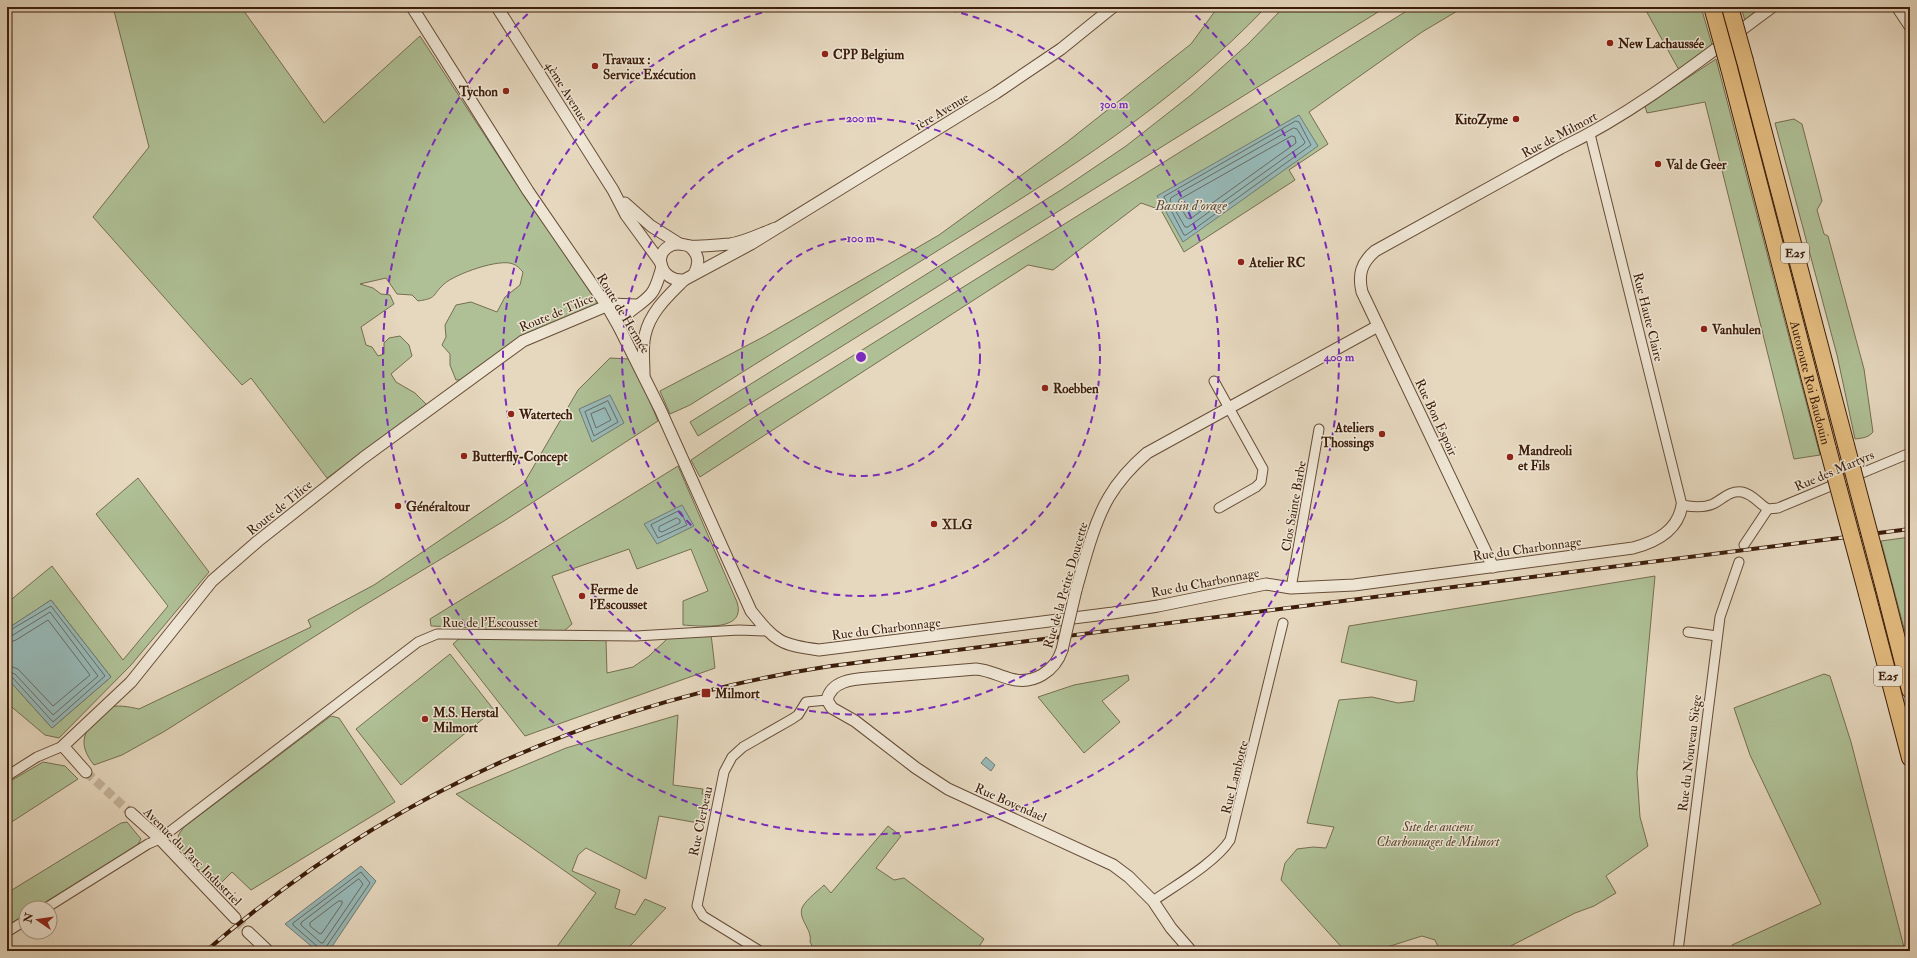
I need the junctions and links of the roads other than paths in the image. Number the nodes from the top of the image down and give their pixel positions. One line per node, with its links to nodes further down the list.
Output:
1 (412, 7): 18 (street, Route de Hermée)
2 (497, 7): 10 (street, 4ème Avenue)
3 (1113, 7): 11 (street, 1ère Avenue)
4 (1730, 7): 40 (highway, Autoroute Roi Baudouin / E25, bridge)
5 (1772, 7): 9 (street, Rue de Milmort)
6 (1896, 7): 8 (street)
7 (1712, 8): 43 (highway, Autoroute Roi Baudouin / E25, bridge)
8 (1910, 28)
9 (1590, 134): 15 (street, Rue de Milmort); 28 (street, Rue Haute Claire)
10 (613, 190): 12 (street, 4ème Avenue); 13 (street, 4ème Avenue)
11 (776, 228): 12 (street, 1ère Avenue); 14 (street, 1ère Avenue)
12 (684, 244): 13 (street); 14 (street)
13 (661, 265): 16 (street); 17 (street)
14 (694, 274): 16 (street, 1ère Avenue)
15 (1359, 277): 19 (street, Rue Bon Espoir)
16 (684, 280): 21 (street, 1ère Avenue)
17 (636, 305): 18 (street); 20 (street)
18 (607, 306): 20 (street, Route de Hermée); 42 (street, Route de Tilice)
19 (1378, 326): 25 (street, Rue de la Petite Doucette); 33 (street, Rue Bon Espoir)
20 (619, 327): 22 (street, Route de Hermée)
21 (645, 336): 22 (street); 23 (street, 1ère Avenue)
22 (626, 341): 23 (street, Route de Hermée)
23 (644, 377): 36 (street, Route de Hermée)
24 (1214, 381): 25 (street)
25 (1229, 408): 29 (street); 41 (street, Rue de la Petite Doucette, bridge)
26 (1319, 429): 34 (street, Clos Sainte Barbe)
27 (1910, 453): 30 (street, Rue des Martyrs)
28 (1682, 506): 30 (street); 33 (street, Rue du Charbonnage)
29 (1219, 508)
30 (1768, 509): 31 (street)
31 (1744, 545)
32 (1739, 562): 38 (street, Rue du Nouveau Siège)
33 (1494, 568): 34 (street, Rue du Charbonnage)
34 (1292, 588): 39 (street, Rue du Charbonnage)
35 (1283, 623): 49 (street, Rue Lambotte)
36 (767, 631): 39 (street, Route de Hermée); 47 (street, Rue de l'Escousset)
37 (1688, 632): 38 (street)
38 (1717, 636): 57 (street, Rue du Nouveau Siège)
39 (785, 644)
40 (1910, 690)
41 (827, 700): 49 (street, Rue Bovendael); 55 (street, Rue Clerbeau)
42 (63, 746): 44 (street); 45 (street, Route de Tilice)
43 (1910, 758)
44 (86, 772)
45 (7, 776)
46 (131, 813): 47 (street, Avenue du Parc Industriel)
47 (160, 839): 48 (street, Rue de l'Escousset); 50 (street, Avenue du Parc Industriel)
48 (58, 900)
49 (1153, 901): 56 (street, Rue Bovendael)
50 (235, 918)
51 (18, 925): 52 (street)
52 (7, 932)
53 (248, 932): 54 (street)
54 (268, 951)
55 (760, 951)
56 (1191, 951)
57 (1678, 951)

